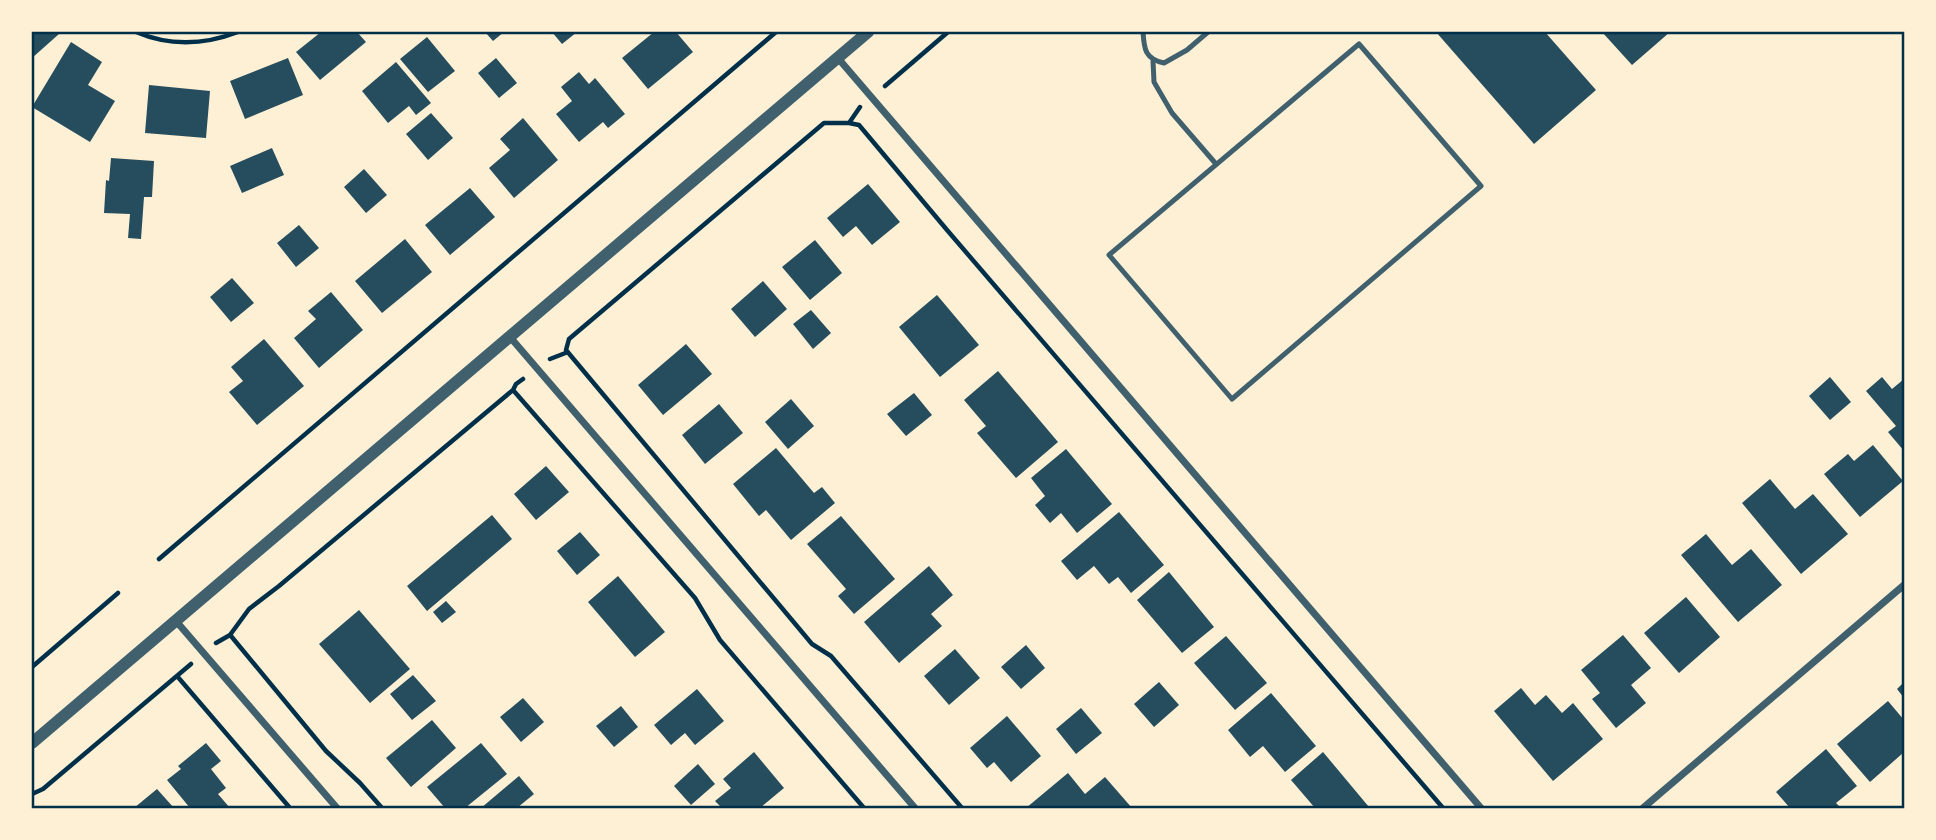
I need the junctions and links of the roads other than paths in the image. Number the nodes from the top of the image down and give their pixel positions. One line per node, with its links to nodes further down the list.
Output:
1 (868, 32): 4 (street)
2 (1143, 32): 5 (lane)
3 (1208, 32): 5 (lane)
4 (837, 57): 7 (street); 13 (street)
5 (1153, 61): 6 (lane)
6 (1216, 164): 6 (lane)
7 (510, 337): 9 (street); 12 (street)
8 (1905, 585): 14 (street)
9 (176, 621): 10 (street); 11 (street)
10 (32, 743)
11 (337, 808)
12 (915, 808)
13 (1481, 808)
14 (1643, 808)

